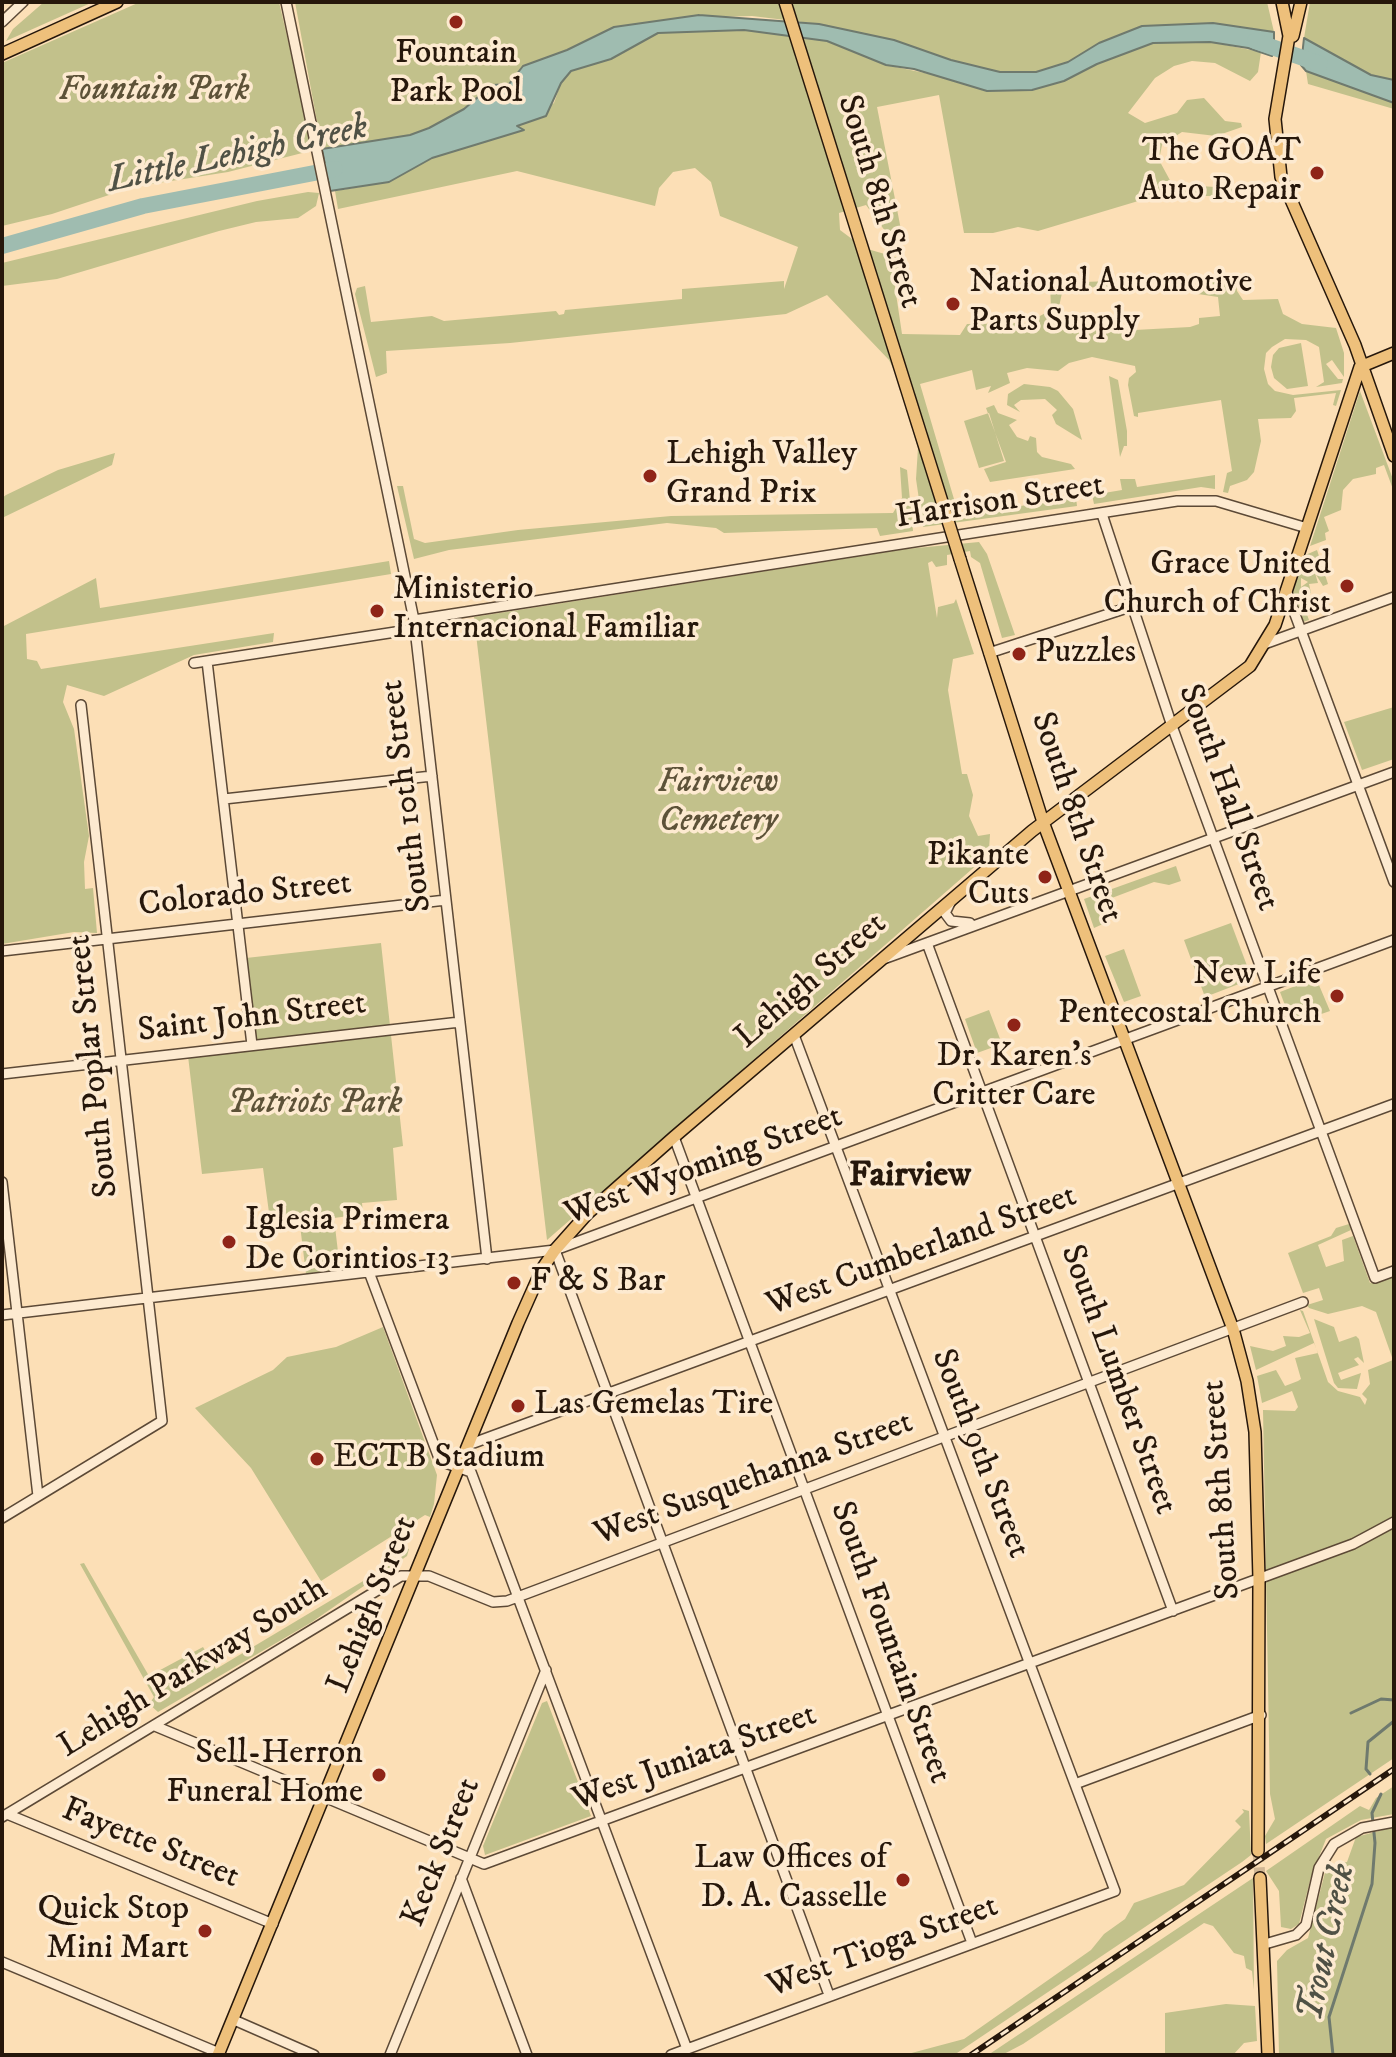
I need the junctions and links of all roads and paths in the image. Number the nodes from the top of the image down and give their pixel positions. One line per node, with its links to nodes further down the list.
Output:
1 (23, 2): 7 (street)
2 (117, 2): 9 (main road)
3 (286, 2): 18 (street, South 10th Street)
4 (785, 2): 21 (main road, South 8th Street, bridge)
5 (1282, 2): 8 (main road)
6 (1301, 2): 8 (main road)
7 (3, 22)
8 (1291, 36): 11 (main road)
9 (5, 50)
10 (1394, 353): 11 (main road)
11 (1360, 367): 12 (main road); 14 (main road, Lehigh Street)
12 (1394, 456)
13 (1102, 514): 14 (street, Harrison Street); 17 (street, South Hall Street); 18 (street, Harrison Street)
14 (1307, 528): 15 (main road, Lehigh Street)
15 (1286, 590): 19 (street); 20 (main road, Lehigh Street)
16 (1394, 597): 19 (street)
17 (1133, 606): 21 (street); 25 (street, South Hall Street)
18 (414, 624): 22 (street, Harrison Street); 27 (street, South 10th Street)
19 (1301, 631): 20 (street); 28 (street)
20 (1267, 643): 25 (main road, Lehigh Street)
21 (989, 653): 30 (main road, South 8th Street)
22 (207, 661): 23 (street, Harrison Street); 29 (street)
23 (194, 663)
24 (81, 705): 38 (street, South Poplar Street)
25 (1172, 726): 30 (main road, Lehigh Street); 31 (street, South Hall Street)
26 (1394, 772): 28 (street)
27 (432, 776): 29 (street); 35 (street, South 10th Street)
28 (1358, 785): 31 (street); 33 (street)
29 (224, 799): 37 (street)
30 (1043, 822): 32 (main road, Lehigh Street); 34 (main road, South 8th Street)
31 (1213, 838): 34 (street); 43 (street, South Hall Street)
32 (973, 881): 36 (street); 42 (main road, Lehigh Street)
33 (1394, 882)
34 (1070, 891): 36 (street); 46 (main road, South 8th Street)
35 (446, 900): 37 (street, Colorado Street); 44 (street, South 10th Street)
36 (987, 921): 40 (street)
37 (238, 923): 38 (street, Colorado Street); 47 (street)
38 (107, 938): 41 (street, Colorado Street); 48 (street, South Poplar Street)
39 (1394, 940): 43 (street, West Wyoming Street)
40 (927, 943): 42 (street); 50 (street, South Lumber Street)
41 (2, 951)
42 (881, 960): 45 (main road, Lehigh Street)
43 (1268, 987): 46 (street, West Wyoming Street); 52 (street, South Hall Street)
44 (460, 1022): 47 (street, Saint John Street); 60 (street, South 10th Street)
45 (794, 1035): 53 (main road, Lehigh Street); 54 (street, South 9th Street)
46 (1125, 1040): 50 (street, West Wyoming Street); 56 (main road, South 8th Street)
47 (252, 1045): 48 (street, Saint John Street)
48 (120, 1061): 49 (street, Saint John Street); 64 (street, South Poplar Street)
49 (2, 1074)
50 (983, 1092): 54 (street, West Wyoming Street); 58 (street, South Lumber Street)
51 (1394, 1104): 52 (street, West Cumberland Street)
52 (1321, 1131): 56 (street, West Cumberland Street); 61 (street, South Hall Street)
53 (674, 1137): 57 (street, South Fountain Street); 59 (main road, Lehigh Street)
54 (836, 1146): 57 (street, West Wyoming Street); 63 (street, South 9th Street)
55 (2, 1182): 66 (street)
56 (1179, 1184): 58 (street, West Cumberland Street); 68 (main road, South 8th Street)
57 (697, 1198): 59 (street, West Wyoming Street); 69 (street, South Fountain Street)
58 (1036, 1237): 63 (street, West Cumberland Street); 70 (street, South Lumber Street)
59 (555, 1250): 60 (street, West Wyoming Street); 71 (street); 73 (main road, Lehigh Street)
60 (487, 1259): 62 (street, West Wyoming Street)
61 (1394, 1271)
62 (369, 1272): 64 (street, West Wyoming Street); 74 (street)
63 (890, 1292): 69 (street, West Cumberland Street); 72 (street, South 9th Street)
64 (148, 1297): 66 (street, West Wyoming Street); 76 (street, South Poplar Street)
65 (1303, 1302): 68 (street, West Susquehanna Street)
66 (17, 1313): 67 (street, West Wyoming Street); 76 (street)
67 (2, 1315)
68 (1233, 1329): 70 (street, West Susquehanna Street); 81 (main road, South 8th Street)
69 (751, 1343): 71 (street, West Cumberland Street); 75 (street, South Fountain Street)
70 (1091, 1382): 72 (street, West Susquehanna Street); 83 (street, South Lumber Street)
71 (609, 1396): 73 (street, West Cumberland Street); 79 (street)
72 (944, 1437): 75 (street, West Susquehanna Street); 84 (street, South 9th Street)
73 (468, 1445): 74 (main road, Lehigh Street)
74 (459, 1468): 80 (main road, Lehigh Street); 82 (street)
75 (804, 1489): 79 (street, West Susquehanna Street); 87 (street, South Fountain Street)
76 (38, 1496): 77 (street)
77 (2, 1518)
78 (1394, 1522): 81 (street, West Juniata Street)
79 (662, 1542): 82 (street, West Susquehanna Street); 89 (street)
80 (417, 1574): 82 (street, West Susquehanna Street); 88 (street, Lehigh Parkway South); 91 (main road, Lehigh Street)
81 (1259, 1579): 83 (street, West Juniata Street); 86 (main road, South 8th Street)
82 (518, 1596): 85 (street)
83 (1173, 1611): 84 (street, West Juniata Street)
84 (1030, 1664): 87 (street, West Juniata Street); 90 (street, South 9th Street)
85 (546, 1670): 93 (street); 96 (street, Keck Street)
86 (1261, 1715): 90 (street); 95 (main road, South 8th Street)
87 (888, 1716): 89 (street, West Juniata Street); 101 (street, South Fountain Street)
88 (155, 1726): 91 (street, West Juniata Street); 92 (street, Lehigh Parkway South)
89 (745, 1768): 93 (street, West Juniata Street); 104 (street)
90 (1075, 1784): 99 (street, South 9th Street)
91 (325, 1797): 96 (street, West Juniata Street); 100 (main road, Lehigh Street)
92 (5, 1815): 100 (street, Fayette Street)
93 (602, 1821): 96 (street, West Juniata Street); 106 (street)
94 (1388, 1822): 102 (street)
95 (1258, 1851)
96 (470, 1857): 97 (street, Keck Street)
97 (461, 1878): 109 (street, Keck Street); 110 (street)
98 (1260, 1878): 102 (main road)
99 (1115, 1891): 101 (street, West Tioga Street)
100 (273, 1924): 105 (main road, Lehigh Street)
101 (972, 1943): 104 (street, West Tioga Street)
102 (1265, 1944): 112 (main road)
103 (2, 1962): 107 (street)
104 (829, 1995): 106 (street, West Tioga Street)
105 (234, 2020): 107 (main road, Lehigh Street); 108 (street)
106 (687, 2049): 111 (street, West Tioga Street)
107 (219, 2054)
108 (314, 2055)
109 (390, 2055)
110 (527, 2055)
111 (671, 2055)
112 (1268, 2055)

